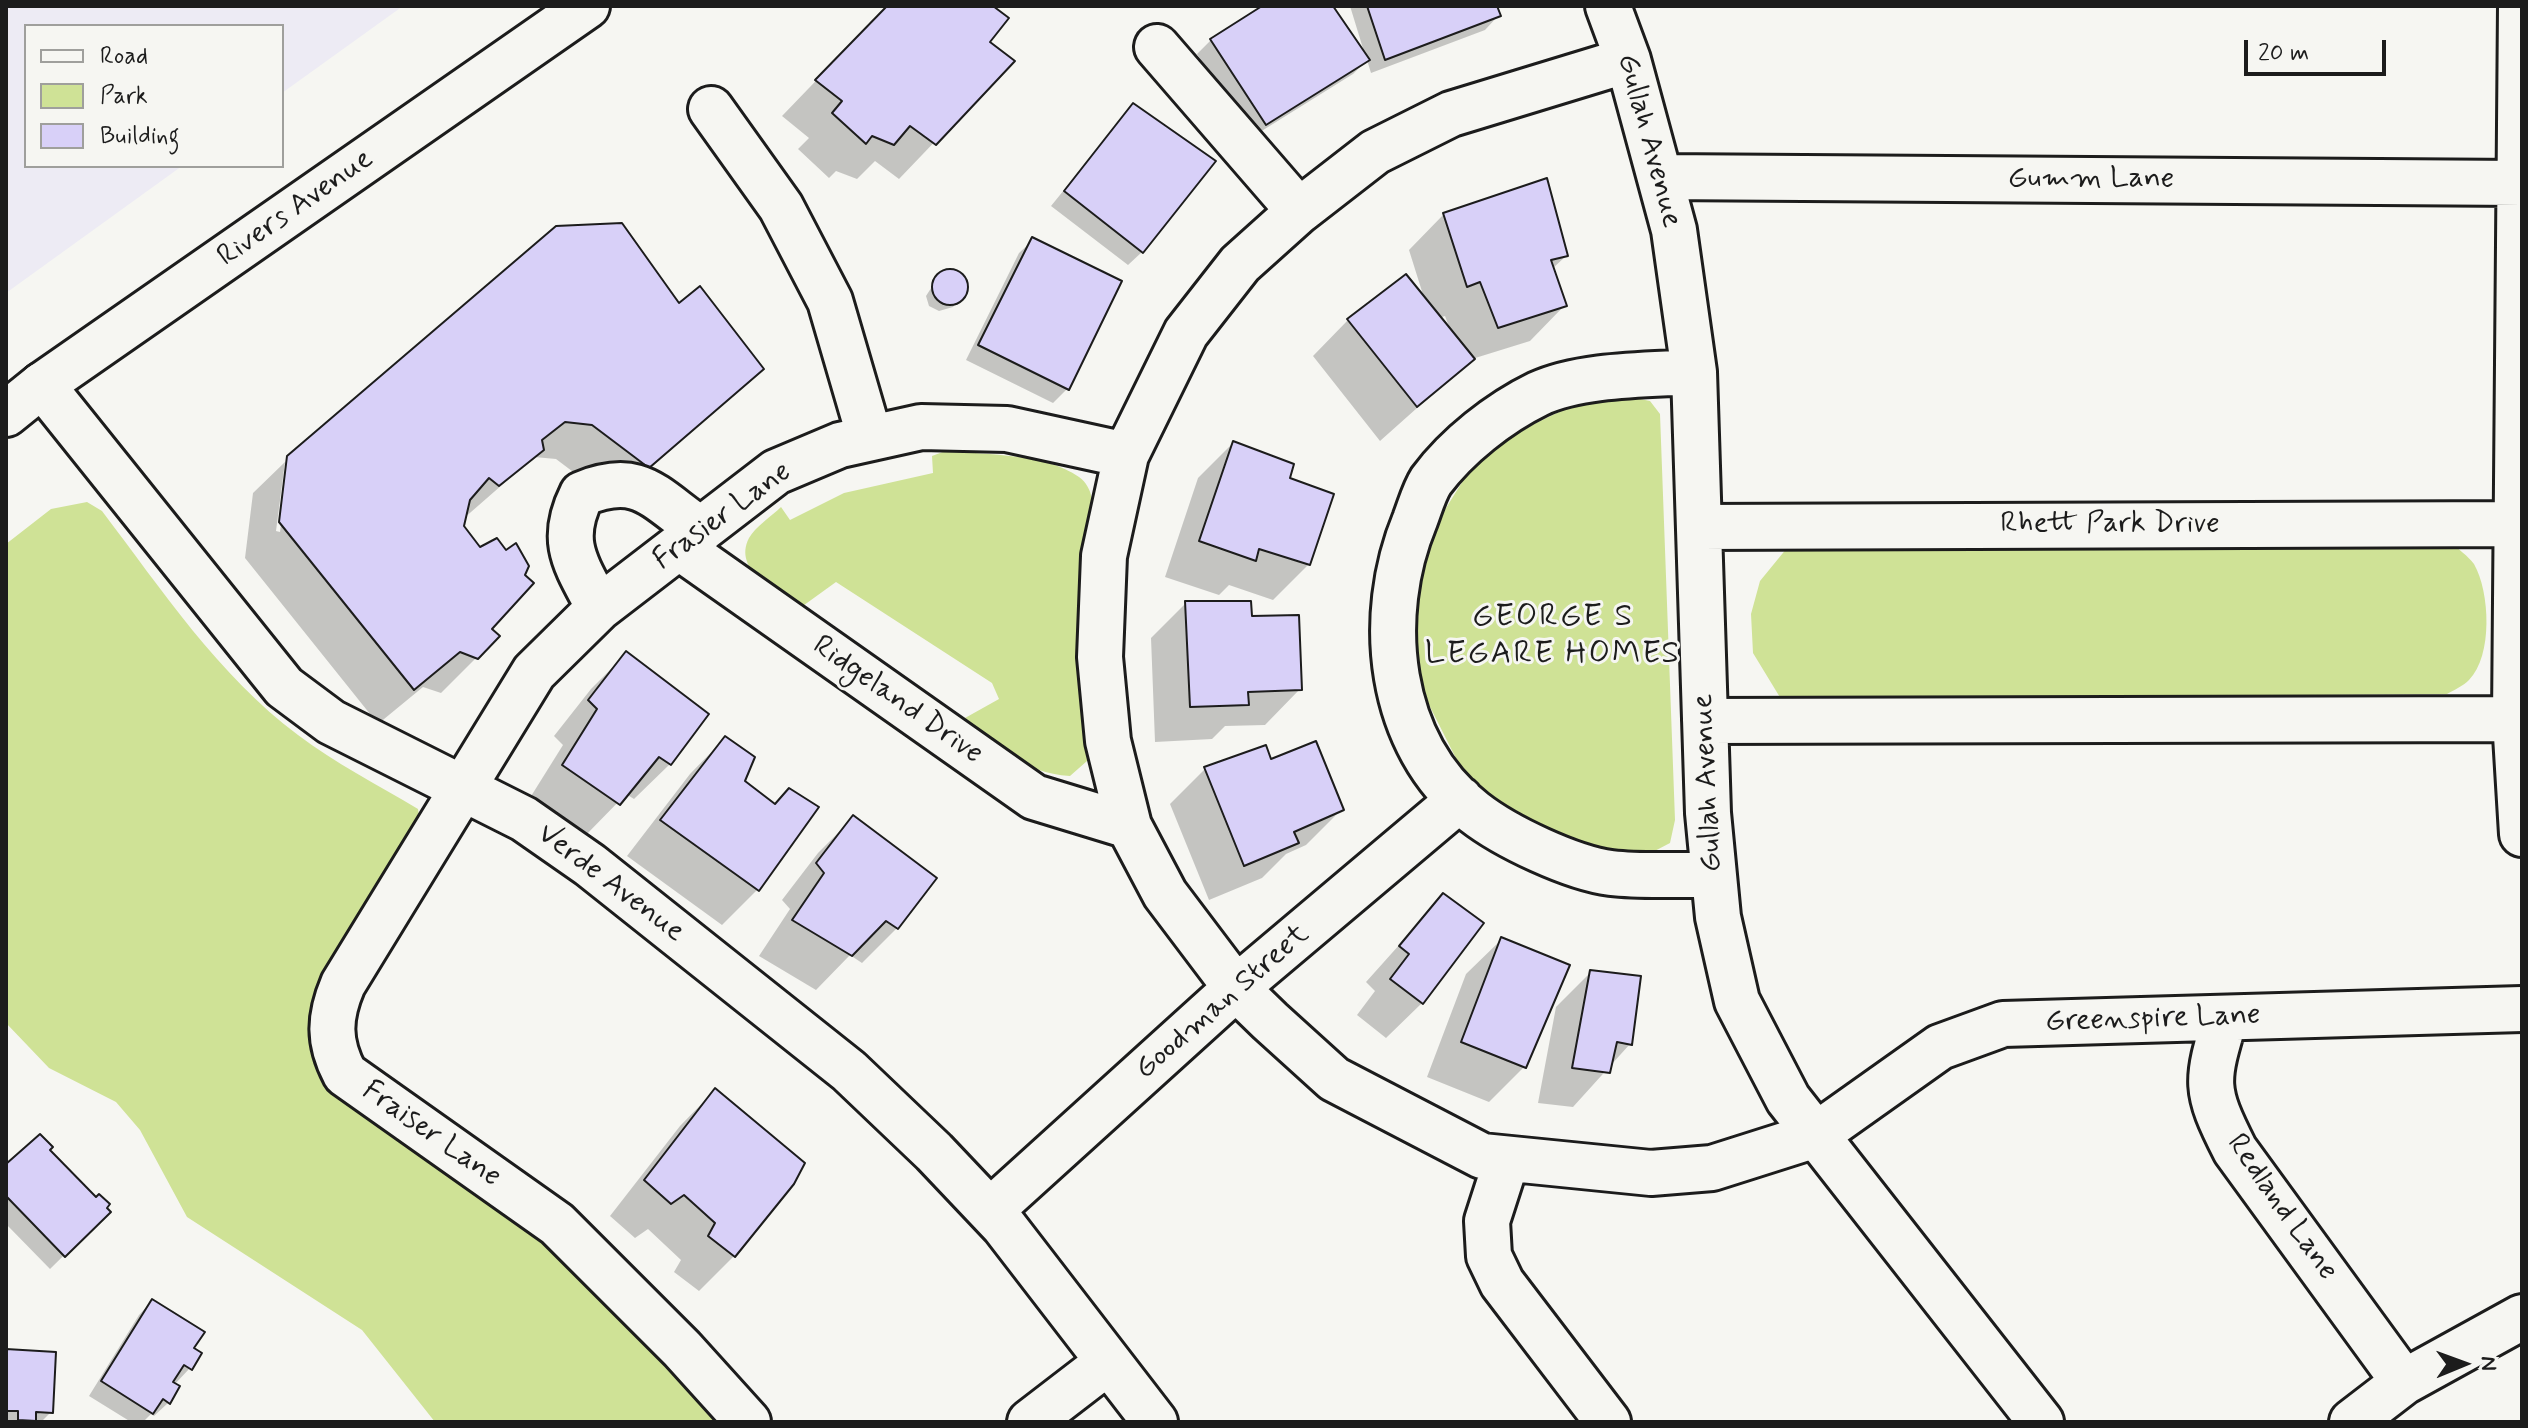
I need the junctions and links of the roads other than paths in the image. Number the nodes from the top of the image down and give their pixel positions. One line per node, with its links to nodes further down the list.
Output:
1 (587, 6): 11 (street, Rivers Avenue)
2 (1608, 6): 5 (street, Gullah Avenue)
3 (2521, 6): 8 (street)
4 (1157, 47): 9 (street)
5 (1628, 60): 7 (street, Gullah Avenue); 9 (street, Greenspire Lane)
6 (711, 109): 13 (street)
7 (1660, 177): 8 (street, Gumm Lane); 10 (street, Gullah Avenue)
8 (2521, 183): 15 (street)
9 (1299, 211): 14 (street, Greenspire Lane)
10 (1694, 372): 16 (street, Gullah Avenue); 22 (street)
11 (42, 385): 12 (street, Rivers Avenue); 21 (street, Verde Avenue)
12 (6, 414)
13 (870, 438): 14 (street, Frasier Lane); 17 (street, Frasier Lane)
14 (1126, 455): 23 (street, Greenspire Lane)
15 (2520, 524): 16 (street, Rhett Park Drive); 19 (street)
16 (1699, 527): 20 (street, Gullah Avenue)
17 (690, 538): 18 (street, Frasier Lane); 18 (street, Ridgeland Drive); 23 (street, Ridgeland Drive)
18 (599, 608): 21 (street, Frasier Lane)
19 (2519, 719): 20 (street); 24 (street)
20 (1705, 721): 25 (street, Gullah Avenue)
21 (461, 788): 31 (street, Verde Avenue); 35 (street, Fraiser Lane)
22 (1460, 799): 25 (street); 26 (street, Goodman Street)
23 (1129, 826): 26 (street, Greenspire Lane)
24 (2522, 834)
25 (1714, 875): 29 (street, Gullah Avenue)
26 (1236, 988): 30 (street, Greenspire Lane); 31 (street, Goodman Street)
27 (2522, 1009): 28 (street, Greenspire Lane)
28 (2225, 1018): 29 (street, Greenspire Lane); 34 (street, Redland Lane)
29 (1816, 1135): 30 (street, Greenspire Lane); 39 (street, Gullah Avenue)
30 (1507, 1159): 38 (street)
31 (990, 1211): 33 (street, Verde Avenue)
32 (2522, 1317): 34 (street)
33 (1108, 1362): 36 (street); 37 (street, Verde Avenue)
34 (2404, 1382): 40 (street)
35 (748, 1422)
36 (1030, 1422)
37 (1155, 1422)
38 (1608, 1422)
39 (2041, 1422)
40 (2352, 1422)

